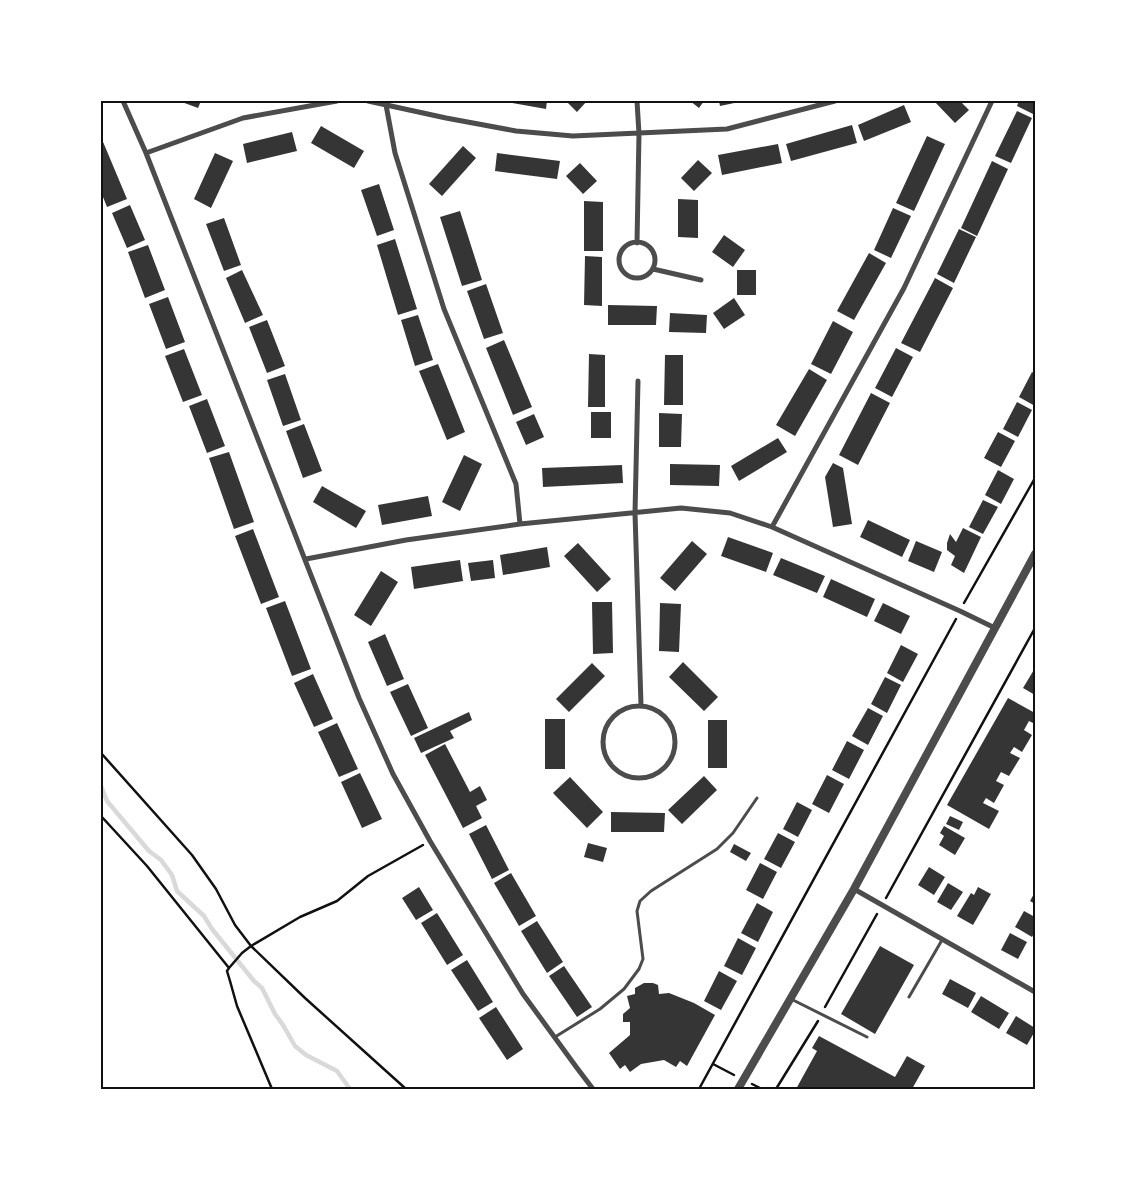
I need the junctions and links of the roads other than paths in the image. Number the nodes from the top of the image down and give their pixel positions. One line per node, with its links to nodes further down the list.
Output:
1 (123, 101): 9 (street)
2 (337, 101): 9 (street)
3 (368, 101): 7 (street)
4 (637, 101): 8 (street)
5 (836, 101): 8 (street)
6 (992, 101): 16 (street)
7 (386, 106): 8 (street); 15 (street)
8 (639, 134): 10 (street)
9 (146, 153): 18 (street)
10 (637, 242): 11 (street); 11 (street)
11 (652, 269): 12 (street)
12 (701, 280)
13 (638, 381): 14 (street)
14 (635, 513): 15 (street); 16 (street); 20 (street)
15 (520, 524): 18 (street)
16 (772, 527): 19 (street)
17 (1035, 554): 19 (street)
18 (306, 559): 27 (street)
19 (995, 628): 22 (street)
20 (641, 705): 20 (street)
21 (757, 798): 27 (lane)
22 (854, 889): 23 (street); 26 (street)
23 (942, 940): 24 (street); 25 (lane)
24 (1035, 992)
25 (910, 998)
26 (790, 999): 28 (lane); 30 (street)
27 (554, 1037): 29 (street)
28 (867, 1037)
29 (593, 1089)
30 (738, 1089)

